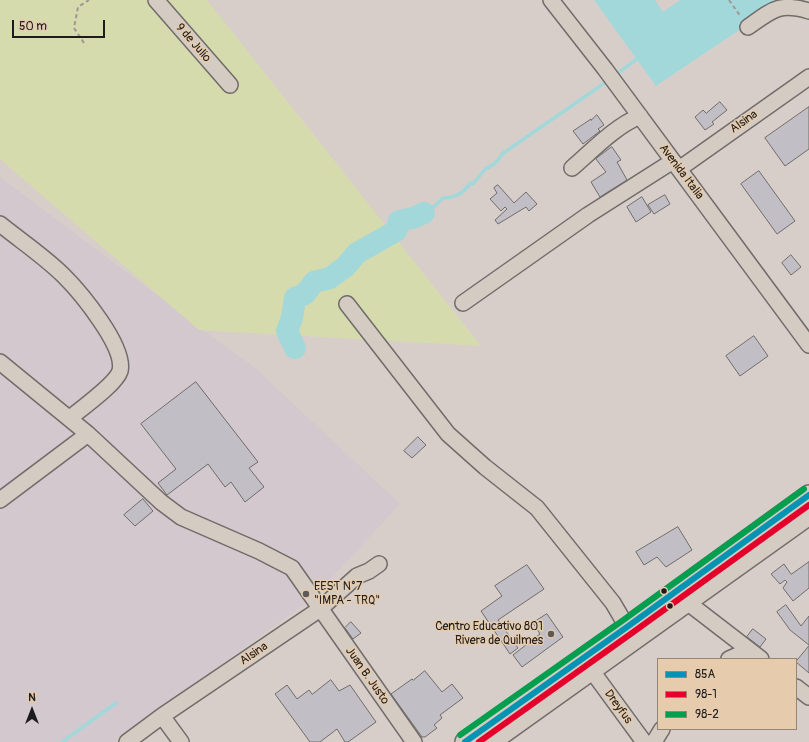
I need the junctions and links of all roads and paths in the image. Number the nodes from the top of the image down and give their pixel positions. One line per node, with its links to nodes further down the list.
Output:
1 (89, 0): 7 (path)
2 (156, 0): 9 (street, 9 de Julio)
3 (551, 0): 10 (street, Avenida Italia)
4 (729, 0): 6 (path)
5 (809, 11): 6 (street)
6 (745, 22)
7 (84, 43)
8 (809, 77): 11 (street, Alsina)
9 (230, 85)
10 (640, 116): 11 (street, Avenida Italia); 12 (street)
11 (676, 165): 14 (street, Alsina); 16 (street, Avenida Italia)
12 (572, 168)
13 (0, 224): 18 (street)
14 (463, 303)
15 (347, 304): 26 (street)
16 (809, 346)
17 (0, 362): 18 (street, Juan B. Justo)
18 (70, 418): 19 (street, Juan B. Justo)
19 (88, 434): 21 (street); 25 (street, Juan B. Justo)
20 (809, 495): 24 (main road)
21 (0, 500)
22 (809, 515): 24 (main road)
23 (379, 564): 25 (street, Alsina)
24 (682, 598): 26 (main road); 27 (street); 30 (main road)
25 (320, 609): 33 (street, Alsina); 37 (street, Juan B. Justo)
26 (627, 627): 38 (main road)
27 (749, 650): 28 (street); 29 (street)
28 (731, 658)
29 (760, 658)
30 (592, 671): 39 (main road); 40 (street, Dreyfus)
31 (797, 687): 32 (street)
32 (809, 697)
33 (162, 716): 35 (street, Alsina); 36 (street)
34 (661, 730): 41 (street)
35 (127, 742)
36 (181, 742)
37 (414, 742)
38 (465, 742)
39 (491, 742)
40 (644, 742)
41 (654, 742)

